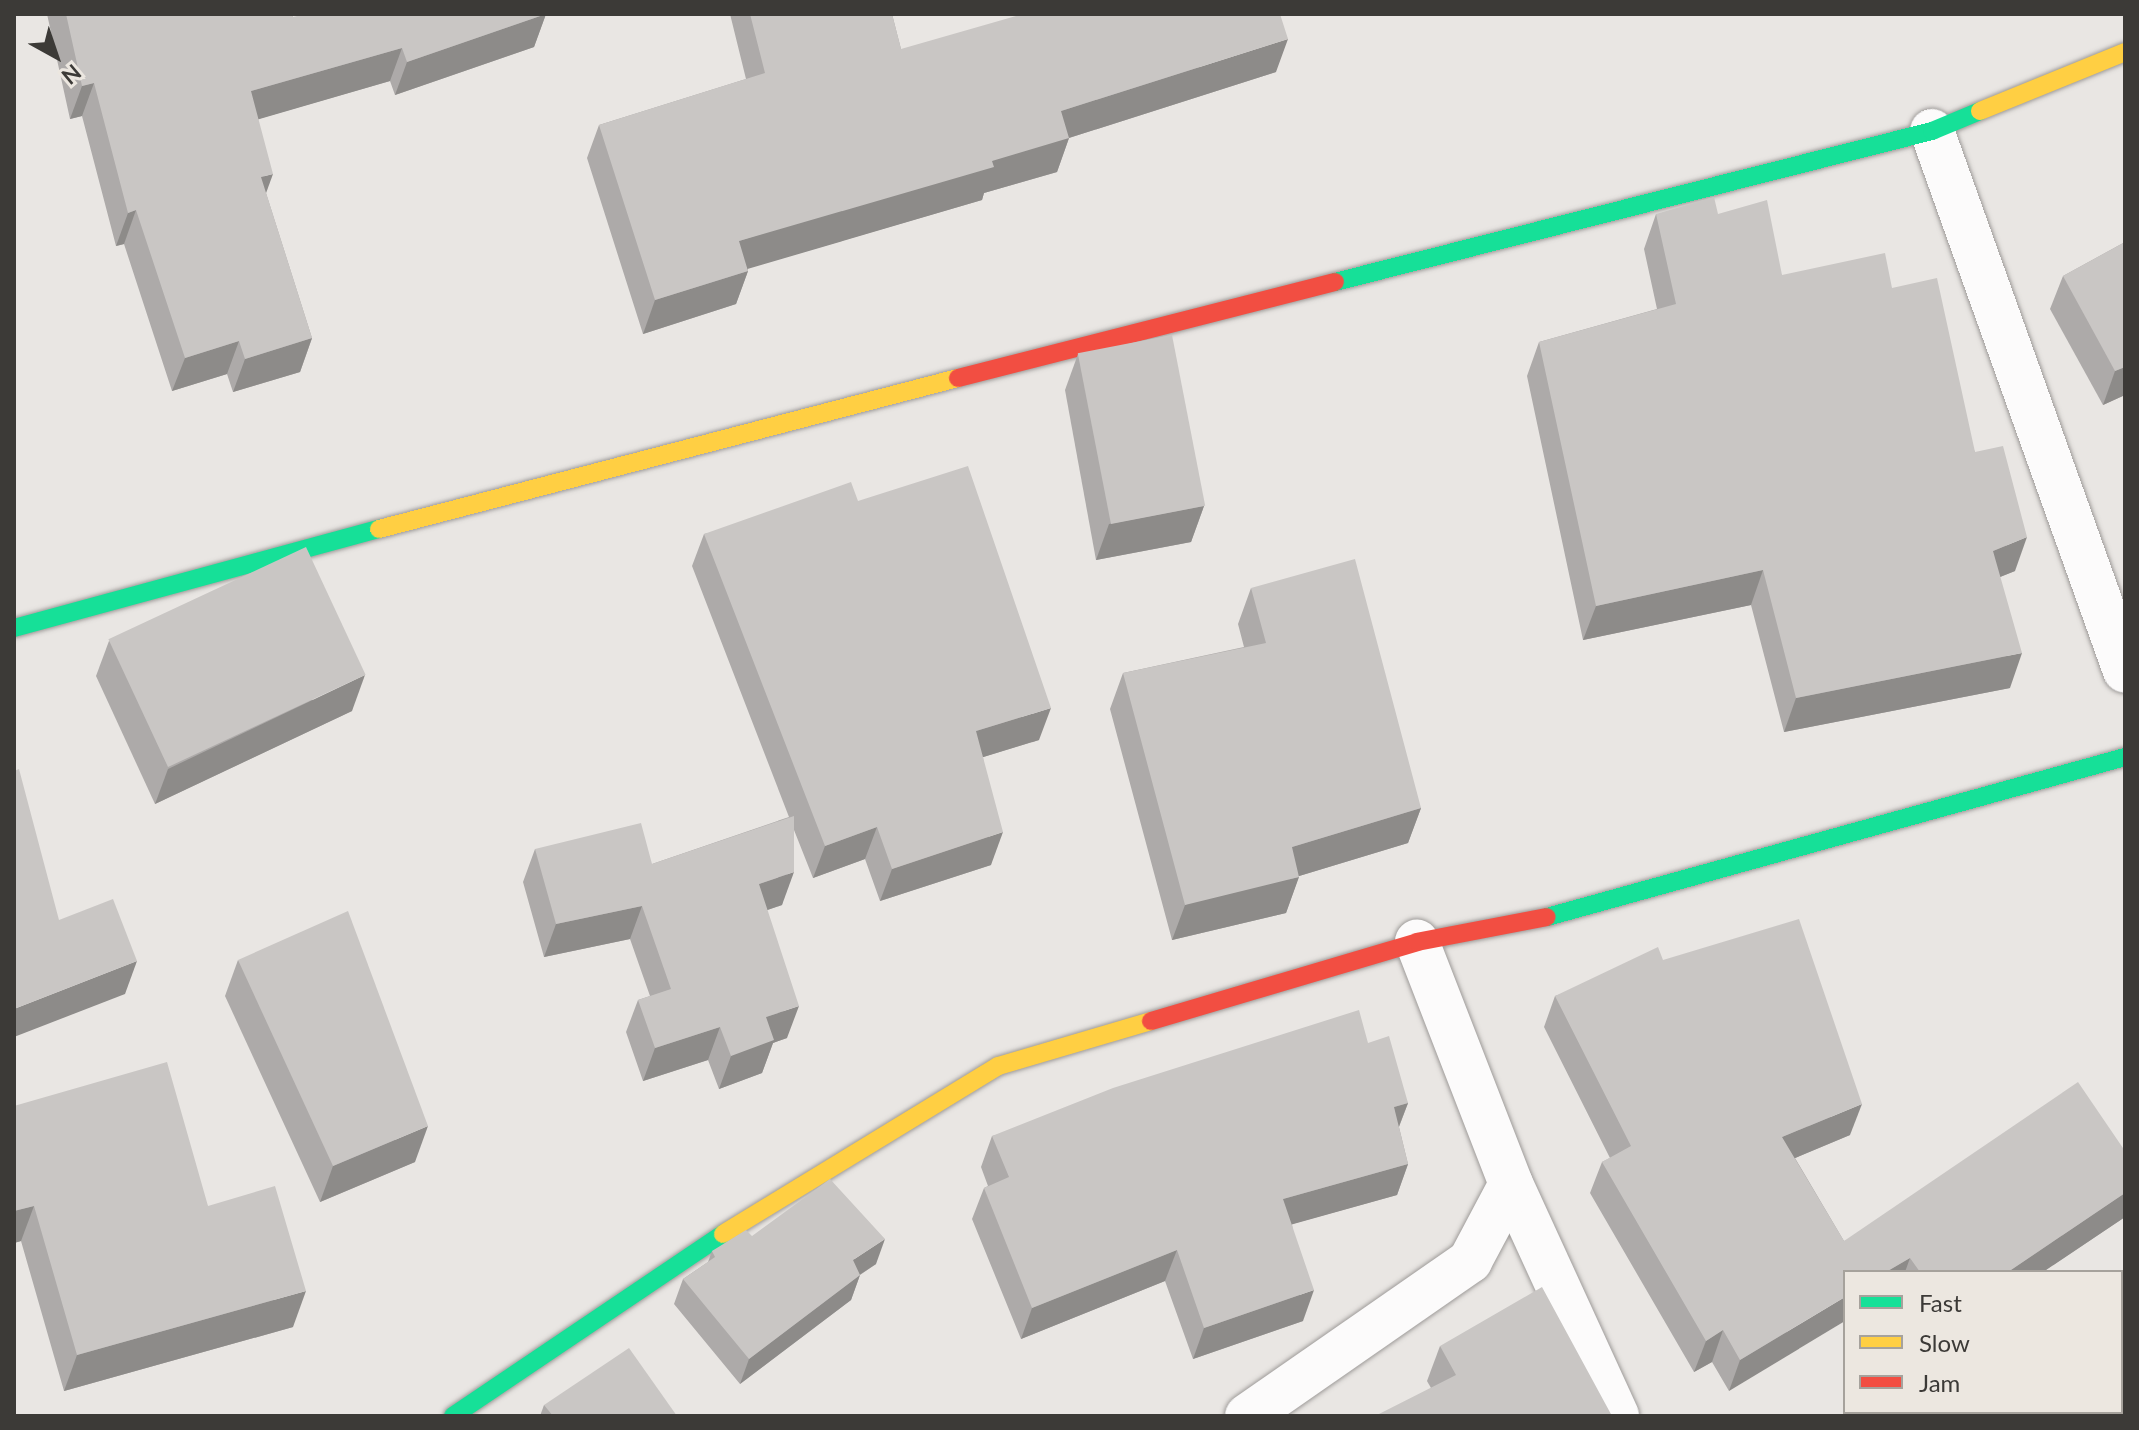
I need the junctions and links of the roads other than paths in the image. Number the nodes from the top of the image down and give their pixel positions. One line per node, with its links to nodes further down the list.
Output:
1 (2125, 52): 2 (street)
2 (1932, 131): 3 (street); 4 (street)
3 (14, 628)
4 (2125, 671)
5 (2125, 757): 6 (street)
6 (1417, 942): 7 (street); 8 (street)
7 (1511, 1184): 9 (street); 10 (street)
8 (453, 1416)
9 (1247, 1416)
10 (1617, 1416)

